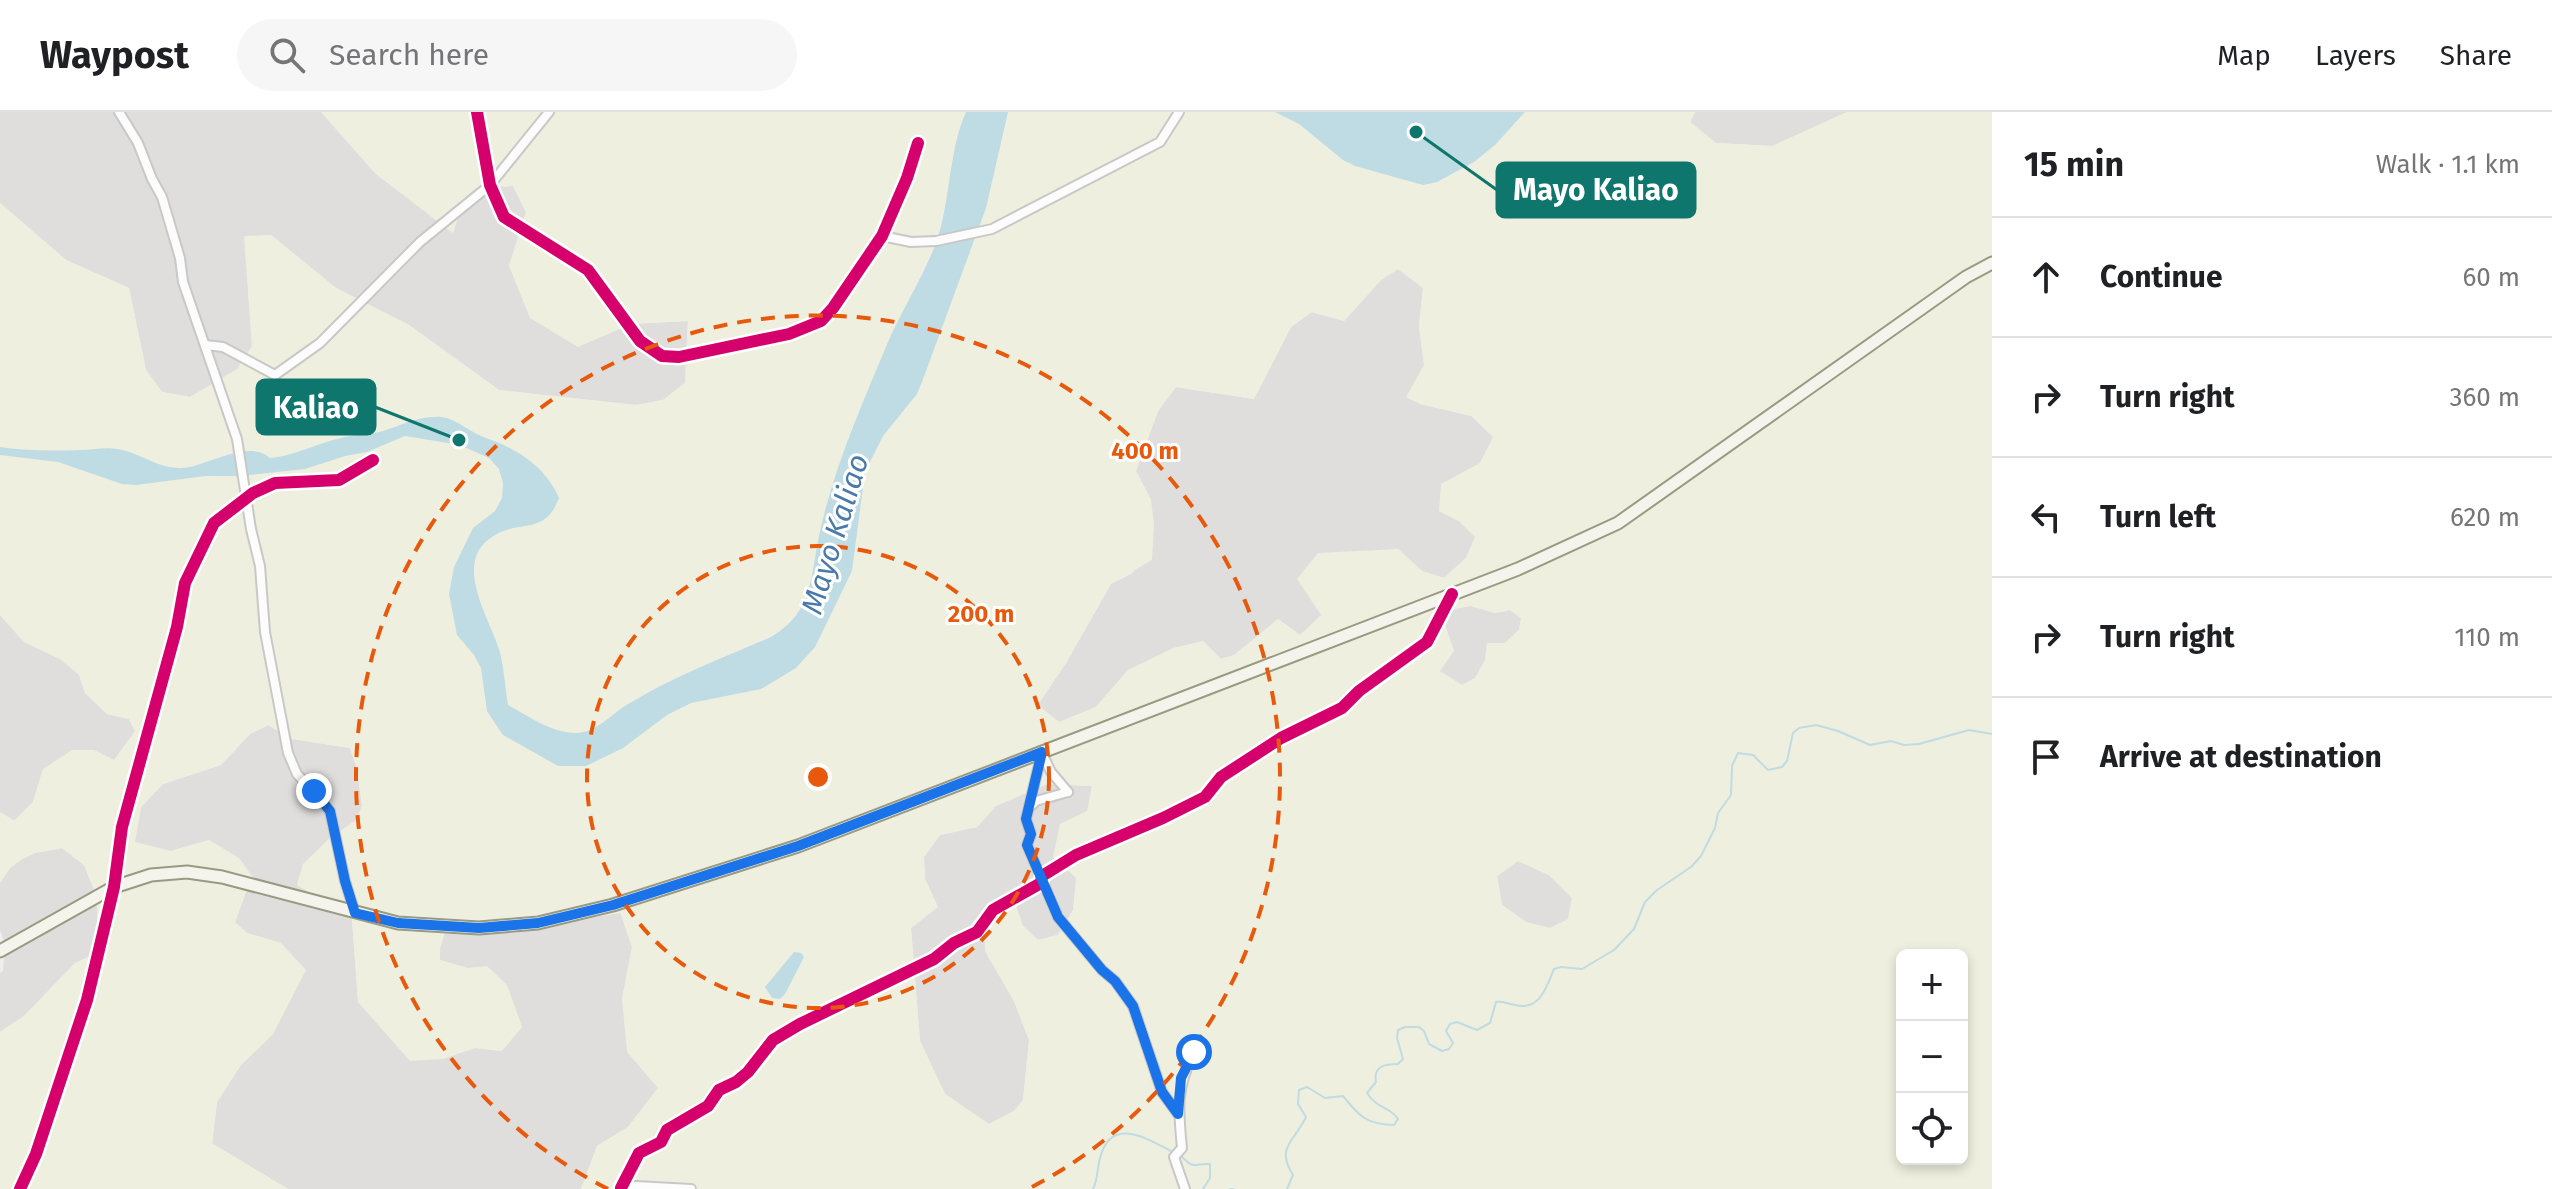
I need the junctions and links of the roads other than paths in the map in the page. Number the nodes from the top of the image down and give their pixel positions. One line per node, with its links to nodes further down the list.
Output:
1 (119, 112): 9 (street)
2 (477, 112): 6 (street)
3 (549, 112): 6 (street)
4 (1179, 112): 7 (street)
5 (918, 143): 7 (street)
6 (490, 185): 7 (street); 9 (street)
7 (882, 236)
8 (1992, 263): 12 (main road)
9 (205, 345): 11 (street)
10 (373, 460): 11 (street)
11 (245, 499): 16 (street); 17 (street)
12 (1452, 594): 13 (main road); 15 (street)
13 (1042, 752): 14 (street); 14 (street); 17 (main road)
14 (1028, 808): 15 (street)
15 (1042, 876): 20 (street); 21 (street)
16 (114, 887): 17 (main road); 18 (main road); 22 (street)
17 (355, 913)
18 (0, 951)
19 (1194, 1052): 20 (street)
20 (1178, 1114): 24 (street)
21 (620, 1188): 23 (street)
22 (20, 1189)
23 (691, 1189)
24 (1185, 1189)

